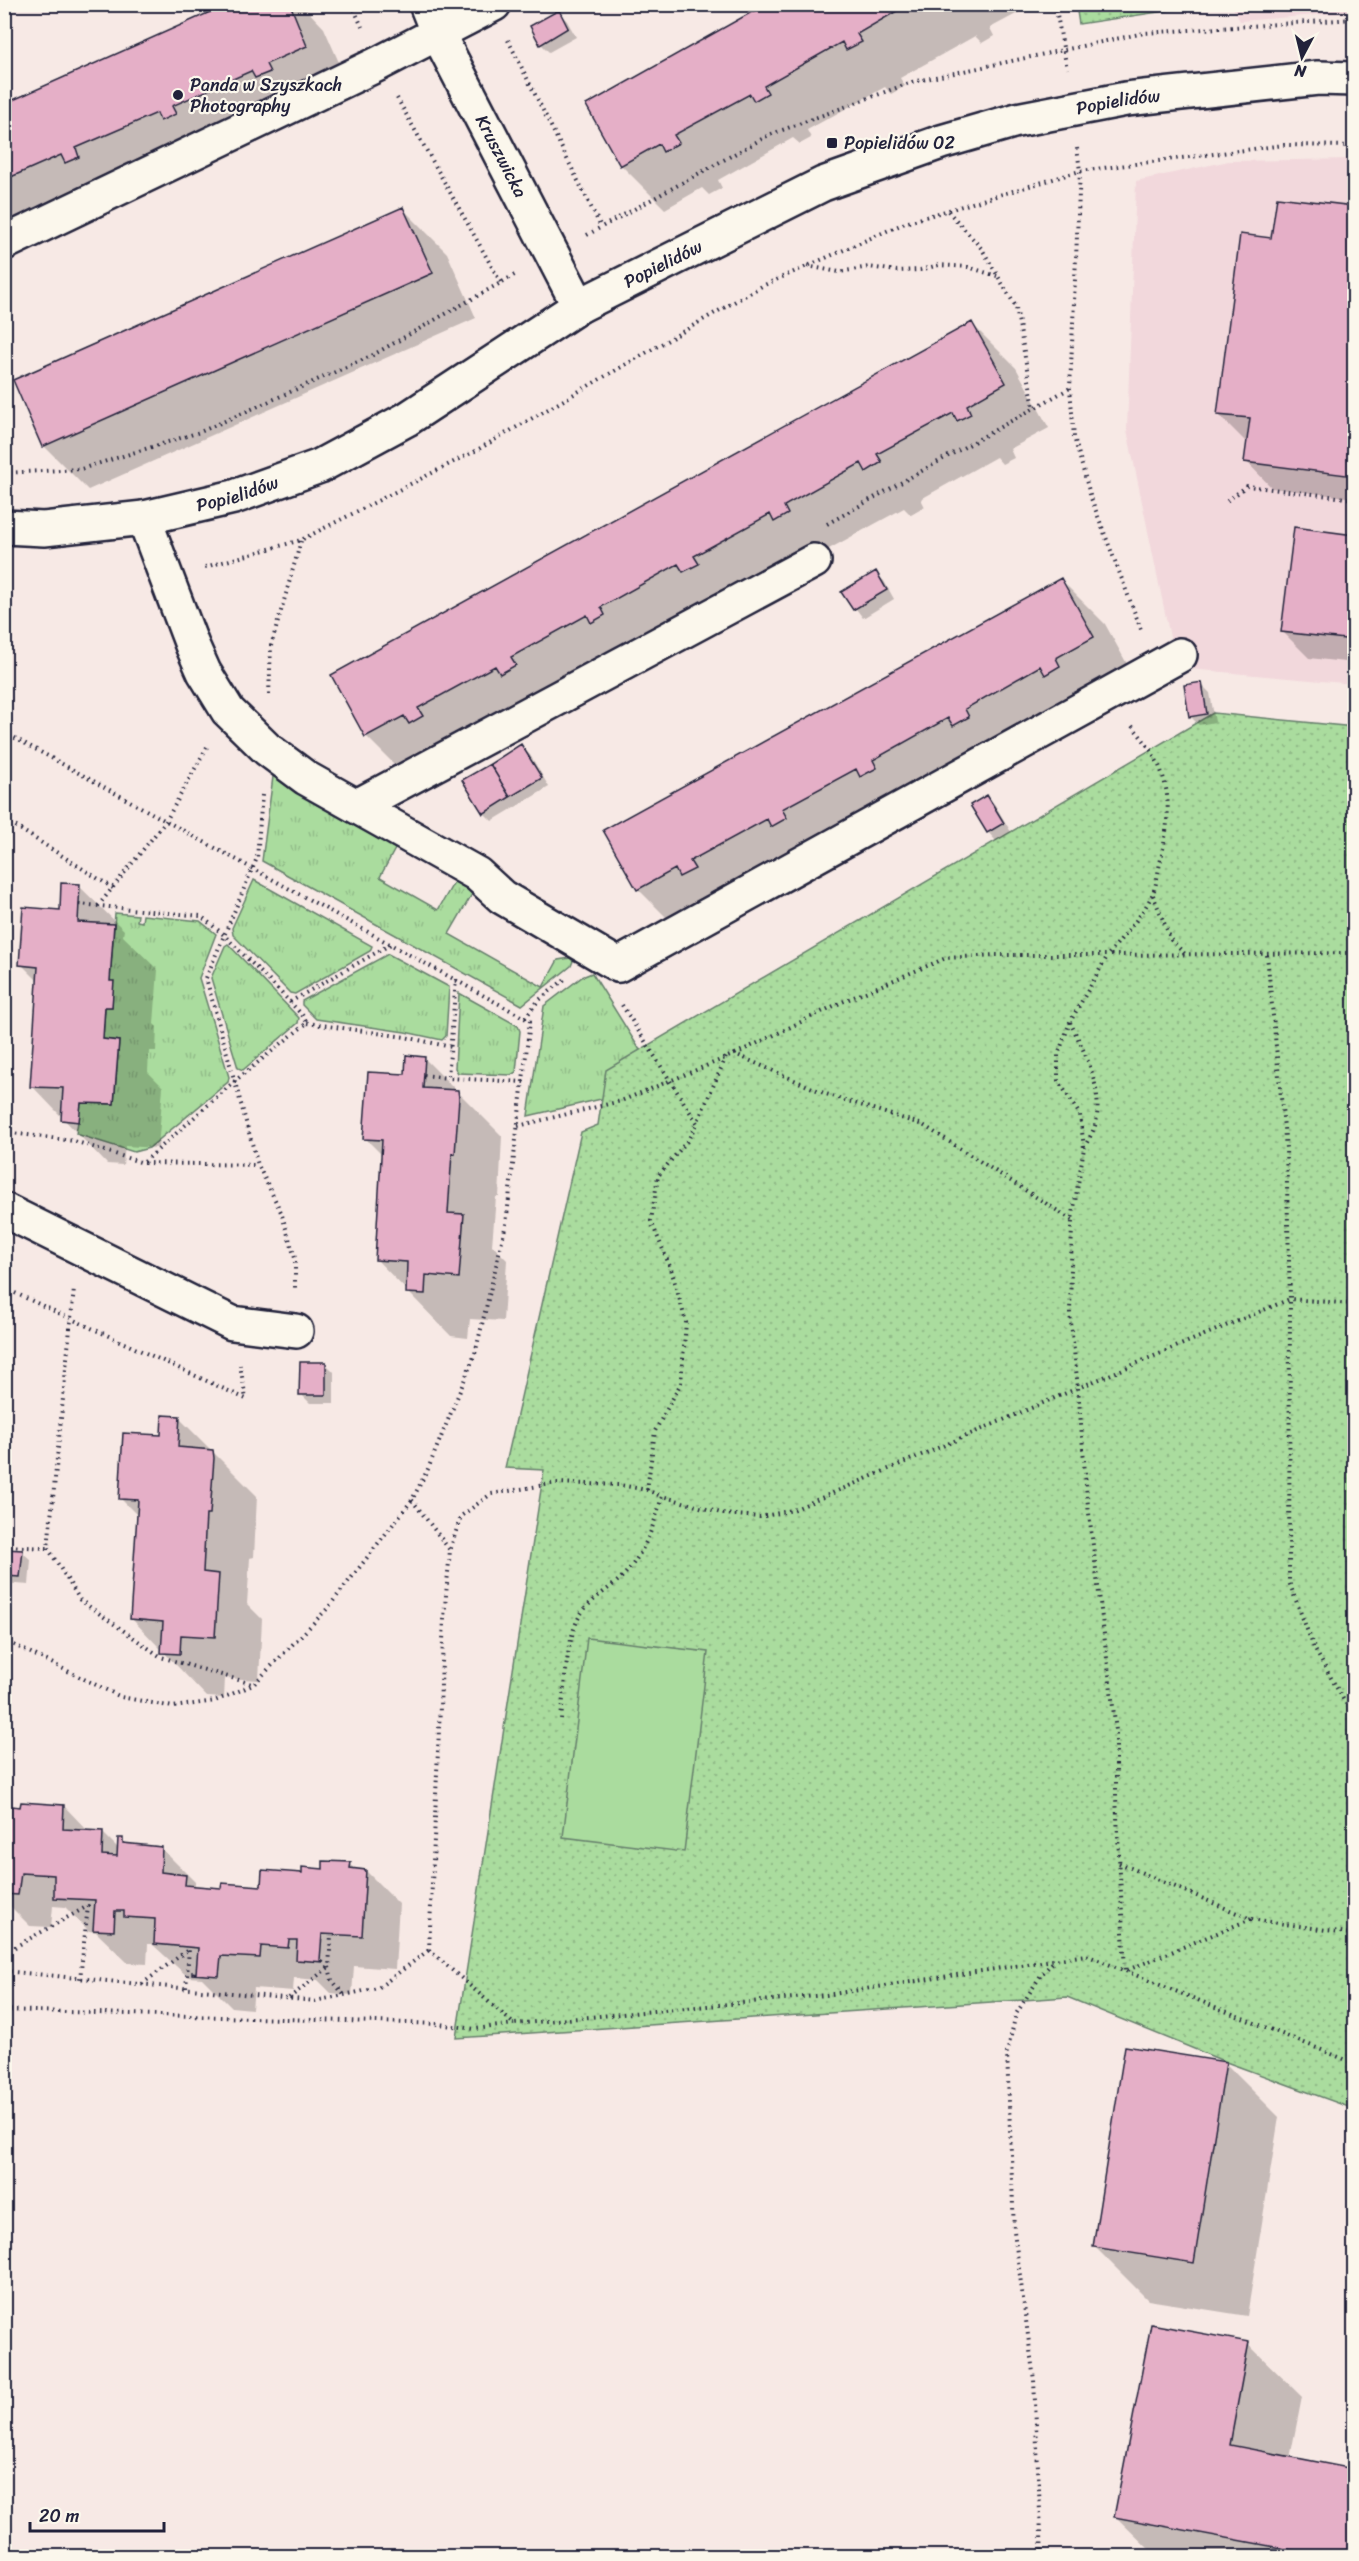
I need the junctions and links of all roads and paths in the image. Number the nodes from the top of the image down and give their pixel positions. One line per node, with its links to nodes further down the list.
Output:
1 (352, 4): 7 (path)
2 (426, 4): 5 (street, Kruszwicka)
3 (1055, 4): 6 (path)
4 (493, 5): 5 (street); 12 (path)
5 (438, 34): 7 (street); 14 (street, Kruszwicka)
6 (1064, 51)
7 (378, 64): 13 (street); 17 (path)
8 (1354, 79): 18 (street, Popielidów)
9 (1354, 146): 10 (path)
10 (1080, 171): 11 (path); 19 (path)
11 (948, 211): 15 (path); 16 (path)
12 (601, 227)
13 (4, 243)
14 (552, 255): 17 (path); 18 (street, Kruszwicka)
15 (807, 266): 16 (path); 27 (path)
16 (998, 276): 20 (path)
17 (501, 283): 22 (path)
18 (579, 306): 25 (street, Popielidów)
19 (1070, 388): 20 (path); 30 (path)
20 (1034, 409): 28 (path)
21 (4, 468): 22 (path)
22 (6, 473)
23 (1354, 499): 24 (path)
24 (1227, 501)
25 (144, 518): 26 (street, Popielidów); 29 (street)
26 (4, 527)
27 (301, 540): 29 (path); 34 (path)
28 (814, 561): 35 (street)
29 (167, 578): 34 (street)
30 (1168, 662): 31 (street)
31 (1106, 697): 41 (path); 46 (street)
32 (4, 732): 36 (path)
33 (211, 741): 36 (path)
34 (267, 749): 35 (street)
35 (357, 806): 46 (street)
36 (166, 821): 39 (path); 40 (path)
37 (4, 823): 40 (path)
38 (259, 824): 39 (path)
39 (253, 869): 44 (path); 45 (path)
40 (113, 888): 43 (path)
41 (1153, 894): 48 (path); 49 (path)
42 (79, 904): 43 (path)
43 (98, 906): 44 (path)
44 (224, 935): 53 (path); 62 (path)
45 (391, 944): 51 (path); 53 (path)
46 (598, 953): 54 (path)
47 (1354, 953): 50 (path)
48 (1108, 955): 49 (path); 55 (path); 58 (path)
49 (1186, 955): 50 (path)
50 (1267, 955): 75 (path)
51 (456, 979): 54 (path); 57 (path)
52 (616, 995): 64 (path)
53 (290, 1002): 56 (path)
54 (525, 1018): 63 (path)
55 (1070, 1022): 68 (path); 68 (path)
56 (307, 1023): 57 (path); 62 (path)
57 (451, 1047): 61 (path)
58 (735, 1054): 59 (path); 72 (path)
59 (726, 1057): 64 (path); 65 (path)
60 (424, 1075): 61 (path)
61 (448, 1077): 63 (path)
62 (236, 1080): 69 (path); 70 (path)
63 (524, 1082): 66 (path)
64 (670, 1082): 65 (path); 66 (path)
65 (697, 1123): 81 (path)
66 (518, 1126): 83 (path)
67 (4, 1132): 69 (path)
68 (1084, 1148): 72 (path)
69 (143, 1163): 70 (path)
70 (258, 1166): 79 (path)
71 (4, 1210): 73 (street)
72 (1072, 1220): 80 (path)
73 (78, 1246): 77 (path); 78 (street)
74 (4, 1288): 77 (path)
75 (1290, 1299): 76 (path); 80 (path); 89 (path)
76 (1354, 1304)
77 (71, 1320): 78 (path); 85 (path)
78 (232, 1323): 79 (street)
79 (296, 1331)
80 (1078, 1388): 82 (path); 91 (path)
81 (647, 1490): 82 (path); 86 (path)
82 (662, 1496): 90 (path)
83 (412, 1500): 86 (path); 88 (path)
84 (4, 1546): 85 (path)
85 (48, 1548): 88 (path)
86 (450, 1550): 95 (path)
87 (4, 1640): 88 (path)
88 (253, 1685)
89 (1354, 1718)
90 (561, 1719)
91 (1119, 1863): 92 (path); 100 (path)
92 (1251, 1919): 93 (path); 100 (path)
93 (1354, 1934)
94 (332, 1935): 98 (path)
95 (429, 1950): 104 (path); 107 (path)
96 (4, 1953): 101 (path)
97 (1054, 1960): 100 (path); 107 (path); 109 (path)
98 (329, 1967): 104 (path); 105 (path)
99 (4, 1971): 101 (path)
100 (1125, 1971): 108 (path)
101 (80, 1978): 102 (path)
102 (142, 1985): 103 (path); 103 (path)
103 (186, 1989): 105 (path)
104 (345, 1995): 105 (path)
105 (288, 1999)
106 (4, 2010): 107 (path)
107 (514, 2024)
108 (1354, 2063)
109 (1042, 2556)

